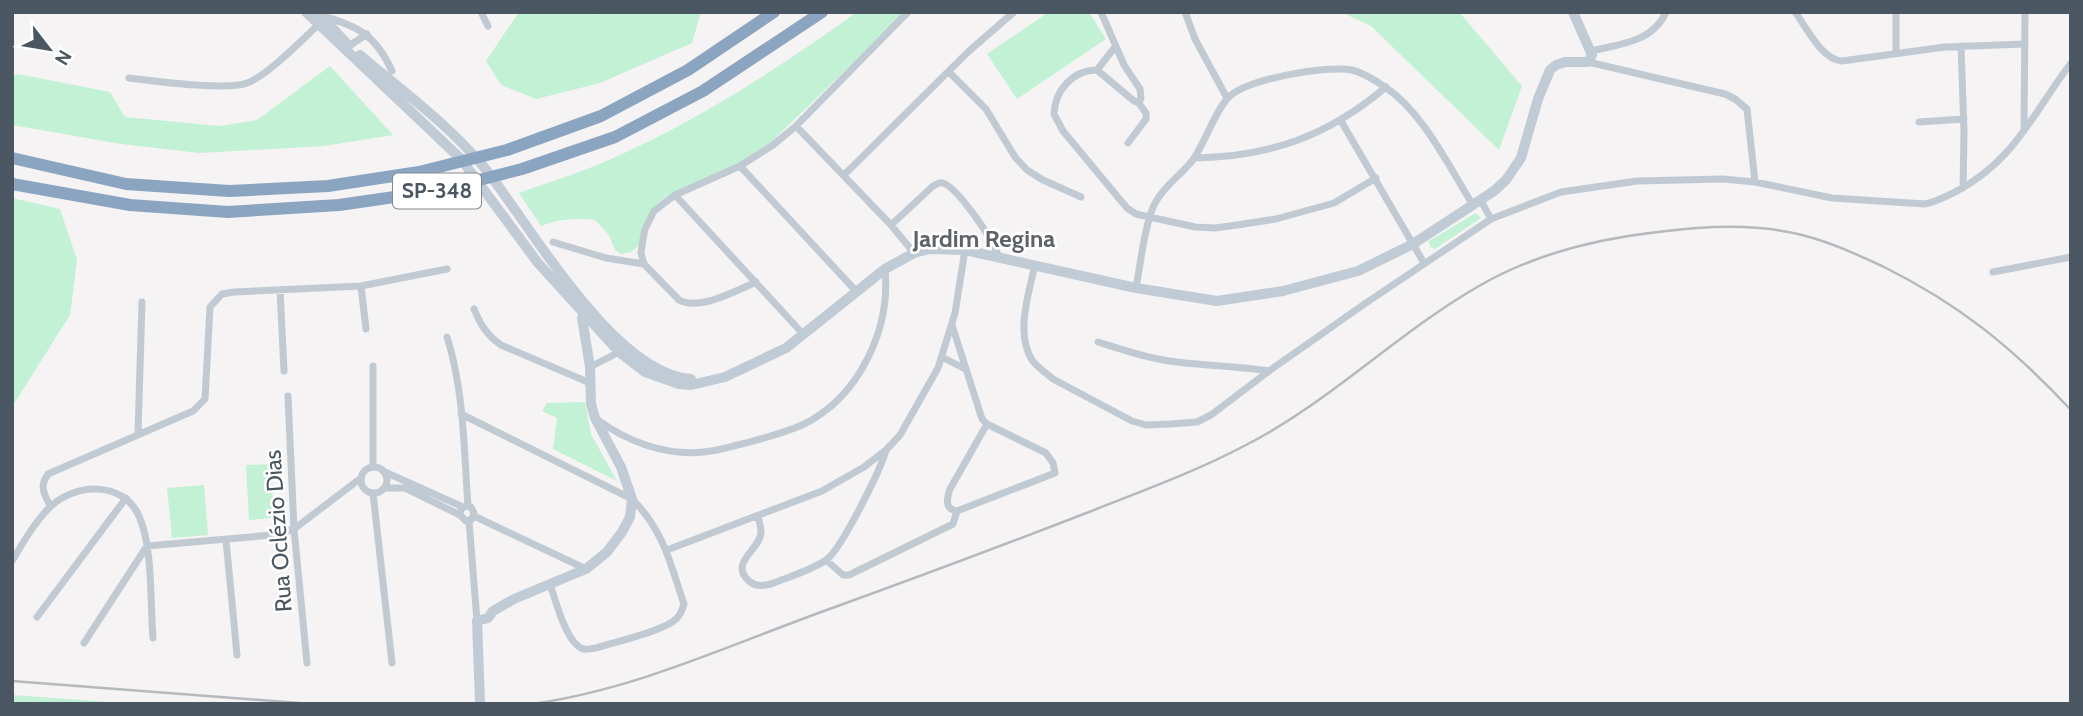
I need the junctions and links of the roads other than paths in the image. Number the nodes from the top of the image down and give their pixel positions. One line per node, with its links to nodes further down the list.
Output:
1 (306, 12): 14 (street)
2 (481, 12): 15 (street)
3 (774, 12): 39 (highway, SP-348)
4 (822, 12): 45 (highway, SP-348)
5 (908, 12): 36 (street)
6 (1014, 12): 27 (street)
7 (1101, 12): 20 (street)
8 (1185, 12): 30 (street)
9 (1573, 12): 21 (street)
10 (1666, 12): 21 (street)
11 (1795, 12): 22 (street)
12 (1896, 12): 22 (street)
13 (2025, 12): 17 (street)
14 (318, 17): 16 (street); 18 (street); 28 (street); 32 (street)
15 (488, 26)
16 (366, 34): 18 (street); 26 (street)
17 (2025, 44): 19 (street); 37 (street)
18 (349, 46): 32 (street)
19 (1961, 46): 22 (street); 33 (street)
20 (1115, 47): 25 (street); 31 (street)
21 (1591, 51): 23 (street)
22 (1896, 52)
23 (1588, 62): 44 (street); 49 (street)
24 (2071, 63): 37 (street)
25 (1097, 70): 31 (street); 50 (street)
26 (392, 71)
27 (949, 72): 42 (street); 48 (street)
28 (129, 78)
29 (1386, 87): 30 (street); 34 (street); 49 (street)
30 (1227, 98): 40 (street)
31 (1138, 102): 38 (street)
32 (409, 103): 71 (street); 73 (street)
33 (1964, 119): 35 (street); 46 (street)
34 (1340, 121): 40 (street); 43 (street)
35 (1919, 122)
36 (796, 126): 41 (street); 42 (street)
37 (2024, 132): 46 (street)
38 (1128, 143)
39 (12, 158)
40 (1194, 158): 50 (street)
41 (740, 166): 47 (street); 69 (street)
42 (844, 175): 52 (street)
43 (1376, 178): 50 (street); 54 (street)
44 (1755, 182): 46 (street); 51 (street)
45 (12, 184)
46 (1963, 188)
47 (675, 195): 60 (street); 65 (street)
48 (1081, 197)
49 (1477, 203): 51 (street); 54 (street)
50 (1149, 218): 67 (street)
51 (1490, 219): 59 (street)
52 (891, 225): 56 (street); 57 (street)
53 (554, 242): 60 (street)
54 (1413, 244): 59 (street); 67 (street)
55 (965, 250): 56 (street); 57 (street); 74 (street)
56 (914, 253): 63 (street)
57 (998, 256): 61 (street)
58 (2071, 257): 64 (street)
59 (1424, 263): 86 (street)
60 (644, 264): 65 (street)
61 (1035, 265): 67 (street); 86 (street)
62 (447, 269): 66 (street)
63 (885, 269): 69 (street); 90 (street)
64 (1993, 272)
65 (756, 282): 77 (street)
66 (361, 286): 68 (street); 76 (street)
67 (1136, 288)
68 (280, 290): 85 (street); 92 (street)
69 (855, 290): 77 (street)
70 (142, 302): 92 (street)
71 (575, 305): 73 (street); 75 (street)
72 (474, 309): 87 (street)
73 (586, 311): 75 (street); 80 (street)
74 (952, 325): 81 (street); 84 (street)
75 (583, 328): 83 (street)
76 (366, 329)
77 (804, 335): 80 (street)
78 (447, 337): 89 (street)
79 (1098, 342): 86 (street)
80 (623, 349): 83 (street)
81 (942, 357): 84 (street); 93 (street)
82 (373, 366): 94 (street)
83 (590, 367): 87 (street)
84 (965, 369): 91 (street)
85 (284, 370)
86 (1269, 371)
87 (590, 383): 90 (street)
88 (288, 396): 106 (street, Rua Oclézio Dias)
89 (461, 414): 100 (street); 102 (street)
90 (595, 418): 100 (street)
91 (987, 424): 103 (street); 103 (street)
92 (138, 433): 101 (street)
93 (886, 450): 104 (street); 110 (street)
94 (373, 467): 95 (street); 96 (street)
95 (385, 472): 97 (street); 102 (street)
96 (361, 478): 98 (street); 106 (street)
97 (384, 488): 98 (street); 102 (street)
98 (373, 493): 120 (street)
99 (125, 498): 101 (street); 108 (street); 114 (street)
100 (632, 499): 109 (street); 112 (street)
101 (50, 506): 111 (street)
102 (463, 509): 105 (street); 105 (street)
103 (957, 512): 110 (street)
104 (758, 516): 109 (street); 110 (street)
105 (472, 519): 112 (street); 115 (street)
106 (294, 529): 107 (street); 119 (street, Rua Oclézio Dias)
107 (226, 540): 108 (street); 118 (street)
108 (147, 546): 116 (street); 117 (street)
109 (667, 550): 113 (street)
110 (826, 560)
111 (12, 561)
112 (586, 569): 113 (street)
113 (550, 584): 115 (street)
114 (37, 617)
115 (477, 621): 121 (street)
116 (153, 638)
117 (84, 643)
118 (237, 655)
119 (307, 663)
120 (392, 663)
121 (480, 702)

